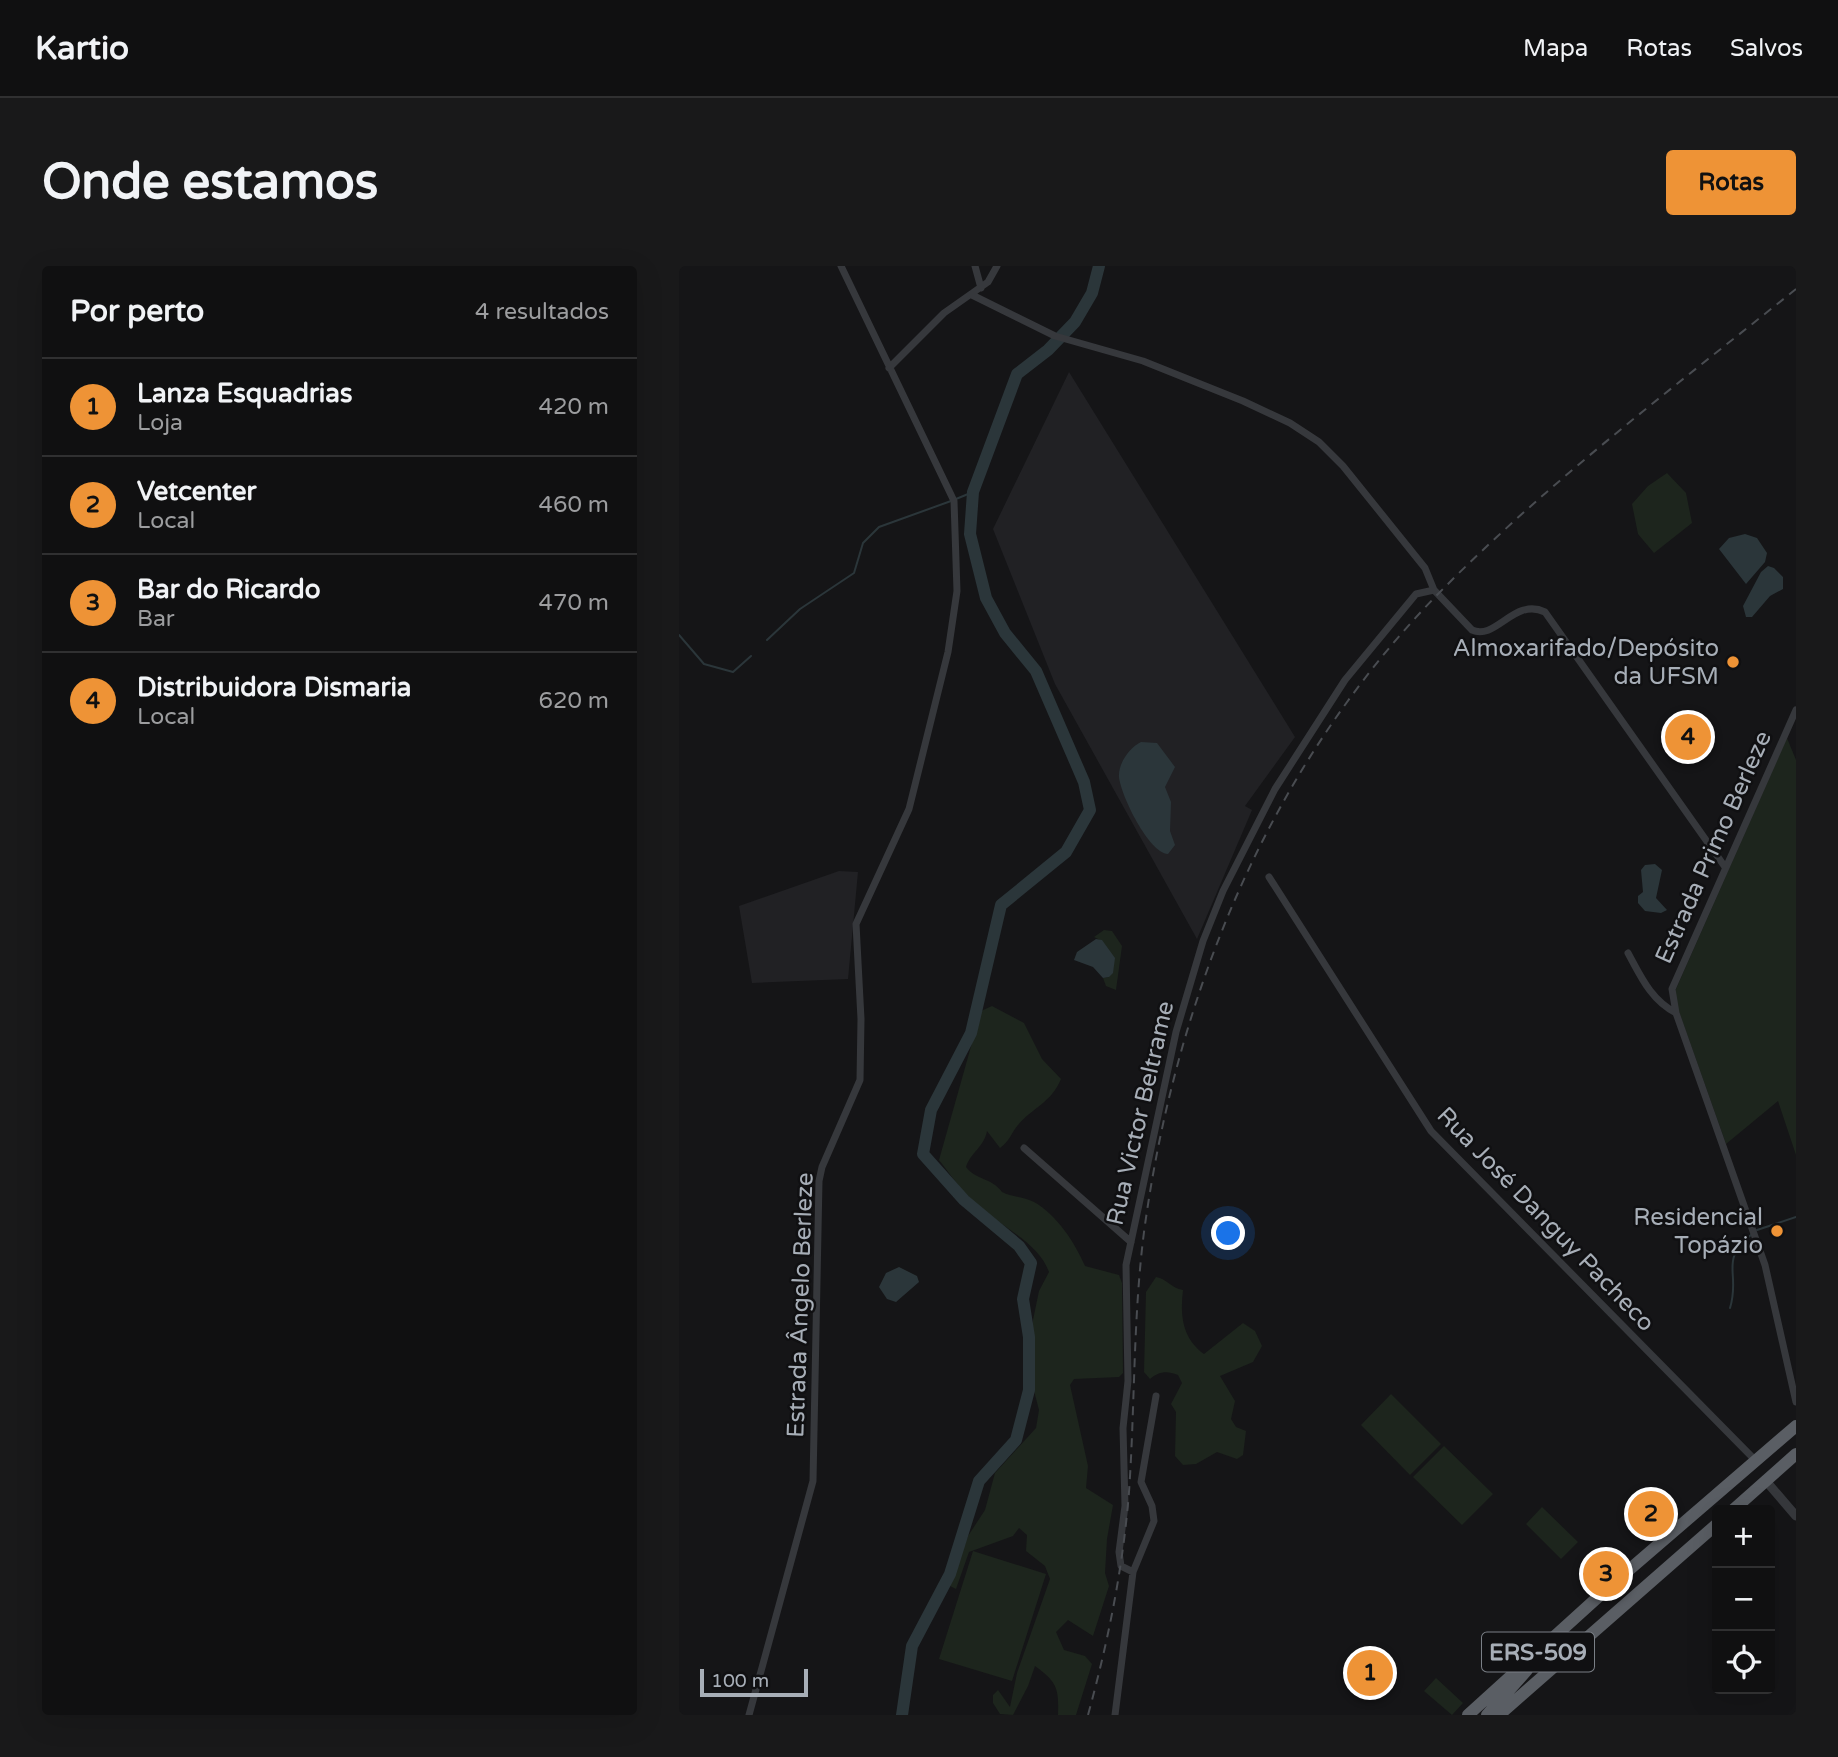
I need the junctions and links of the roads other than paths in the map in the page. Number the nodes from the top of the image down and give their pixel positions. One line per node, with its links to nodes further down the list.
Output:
1 (841, 266): 6 (street, Estrada Ângelo Berleze)
2 (975, 266): 4 (street)
3 (997, 266): 4 (street)
4 (981, 288): 5 (street)
5 (972, 295): 6 (street); 7 (street)
6 (889, 368): 26 (street, Estrada Ângelo Berleze)
7 (1434, 590): 9 (street); 14 (street, Rua Victor Beltrame)
8 (1796, 710): 9 (street, Estrada Primo Berleze)
9 (1725, 867): 12 (street, Estrada Primo Berleze)
10 (1269, 877): 19 (street, Rua José Danguy Pacheco)
11 (1628, 953): 12 (street)
12 (1676, 1013): 16 (street, Estrada Primo Berleze)
13 (1024, 1148): 14 (street)
14 (1131, 1242): 24 (street, Rua Victor Beltrame)
15 (1156, 1396): 24 (street)
16 (1796, 1402)
17 (1796, 1426): 19 (highway, ERS-509)
18 (1796, 1454): 20 (highway)
19 (1756, 1461): 25 (highway, ERS-509)
20 (1766, 1481): 21 (highway); 22 (street)
21 (1739, 1505)
22 (1796, 1516)
23 (1712, 1528): 30 (highway, ERS-509)
24 (1133, 1572): 27 (street)
25 (1547, 1644): 28 (highway, ERS-509); 29 (highway)
26 (748, 1715)
27 (1115, 1715)
28 (1468, 1715)
29 (1487, 1715)
30 (1499, 1715)

